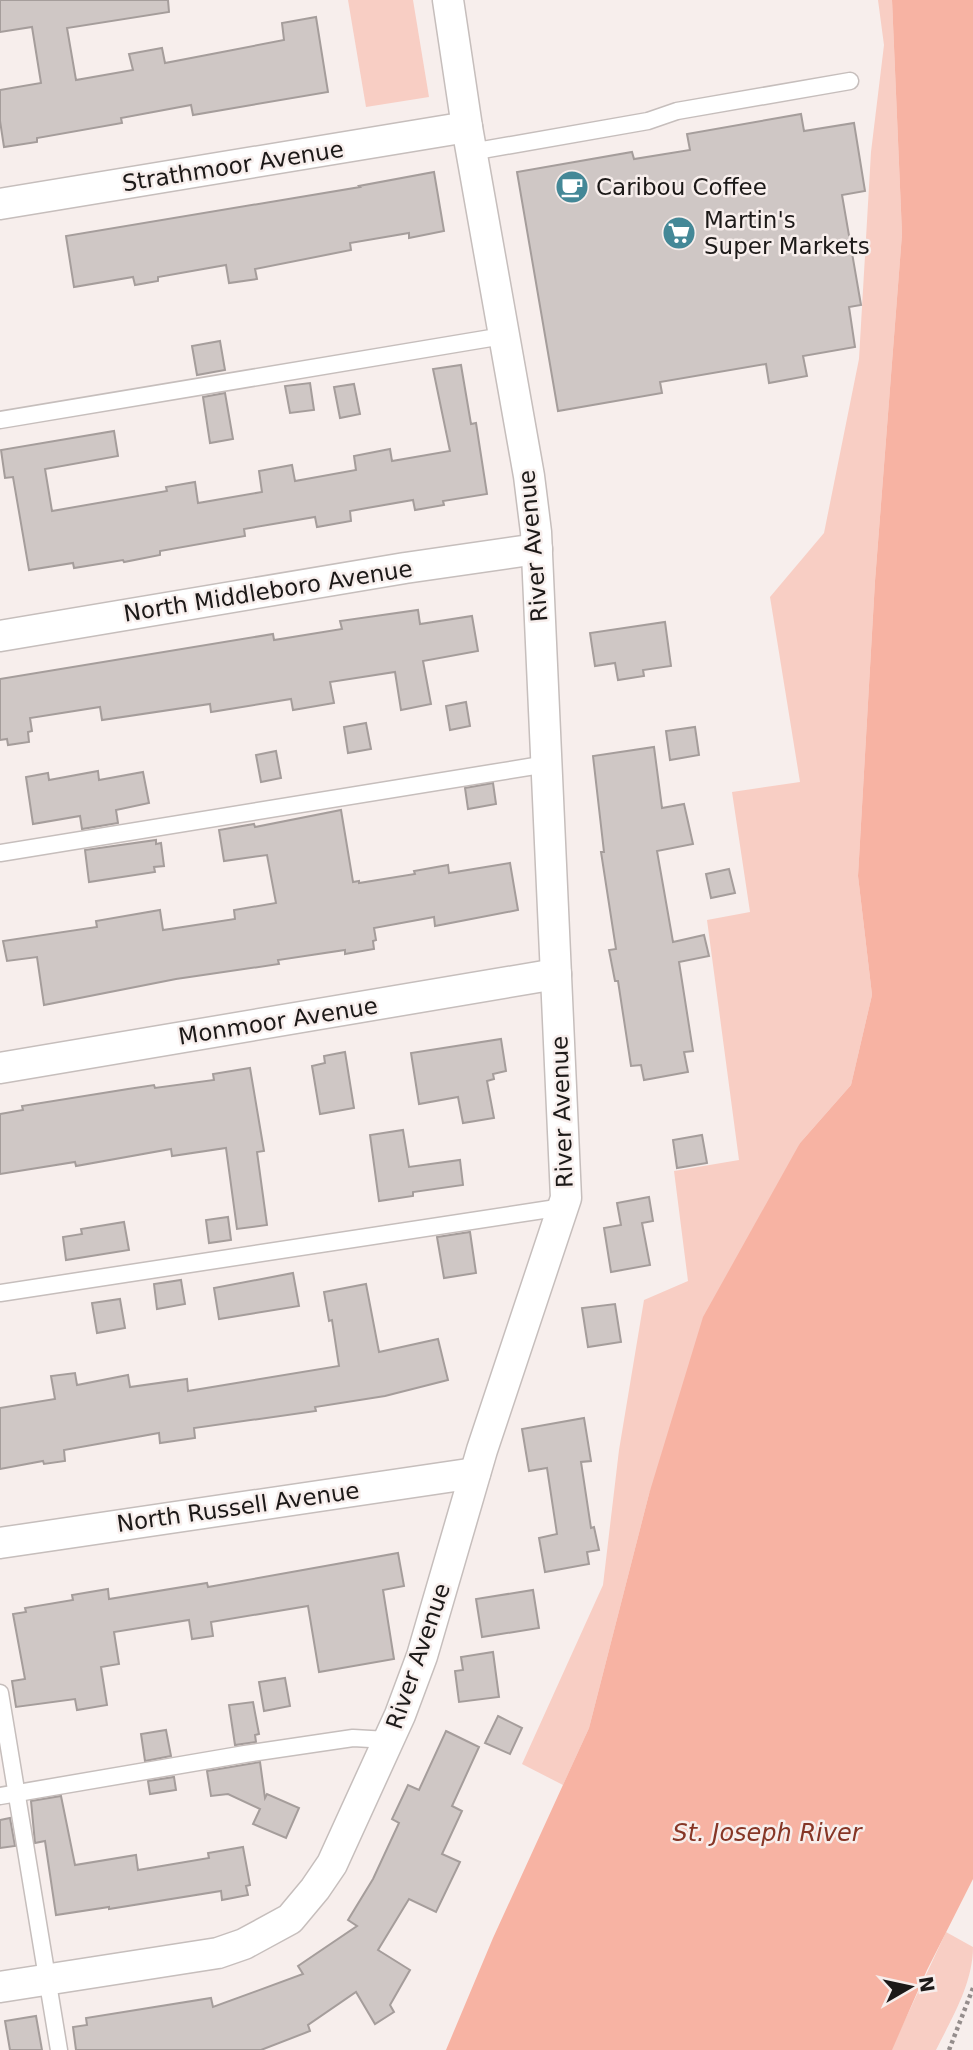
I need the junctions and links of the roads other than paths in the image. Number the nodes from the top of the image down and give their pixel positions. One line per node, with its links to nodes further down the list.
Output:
1 (448, 0): 3 (street, River Avenue)
2 (850, 81): 3 (lane)
3 (469, 139): 4 (street, Strathmoor Avenue); 5 (street, River Avenue)
4 (0, 204)
5 (503, 336): 6 (lane); 7 (street, River Avenue)
6 (0, 420)
7 (537, 549): 8 (street, North Middleboro Avenue); 9 (street, River Avenue)
8 (0, 636)
9 (547, 764): 10 (lane); 11 (street, River Avenue)
10 (0, 853)
11 (556, 974): 12 (street, Monmoor Avenue); 13 (street, River Avenue)
12 (0, 1068)
13 (564, 1207): 14 (lane); 15 (street, River Avenue)
14 (0, 1293)
15 (475, 1473): 16 (street, North Russell Avenue); 18 (street, River Avenue)
16 (0, 1543)
17 (0, 1693): 19 (lane)
18 (388, 1740): 19 (lane); 21 (street, River Avenue)
19 (18, 1793): 20 (lane); 21 (lane)
20 (0, 1796)
21 (48, 1979): 22 (street, River Avenue); 23 (lane)
22 (0, 1987)
23 (60, 2050)

